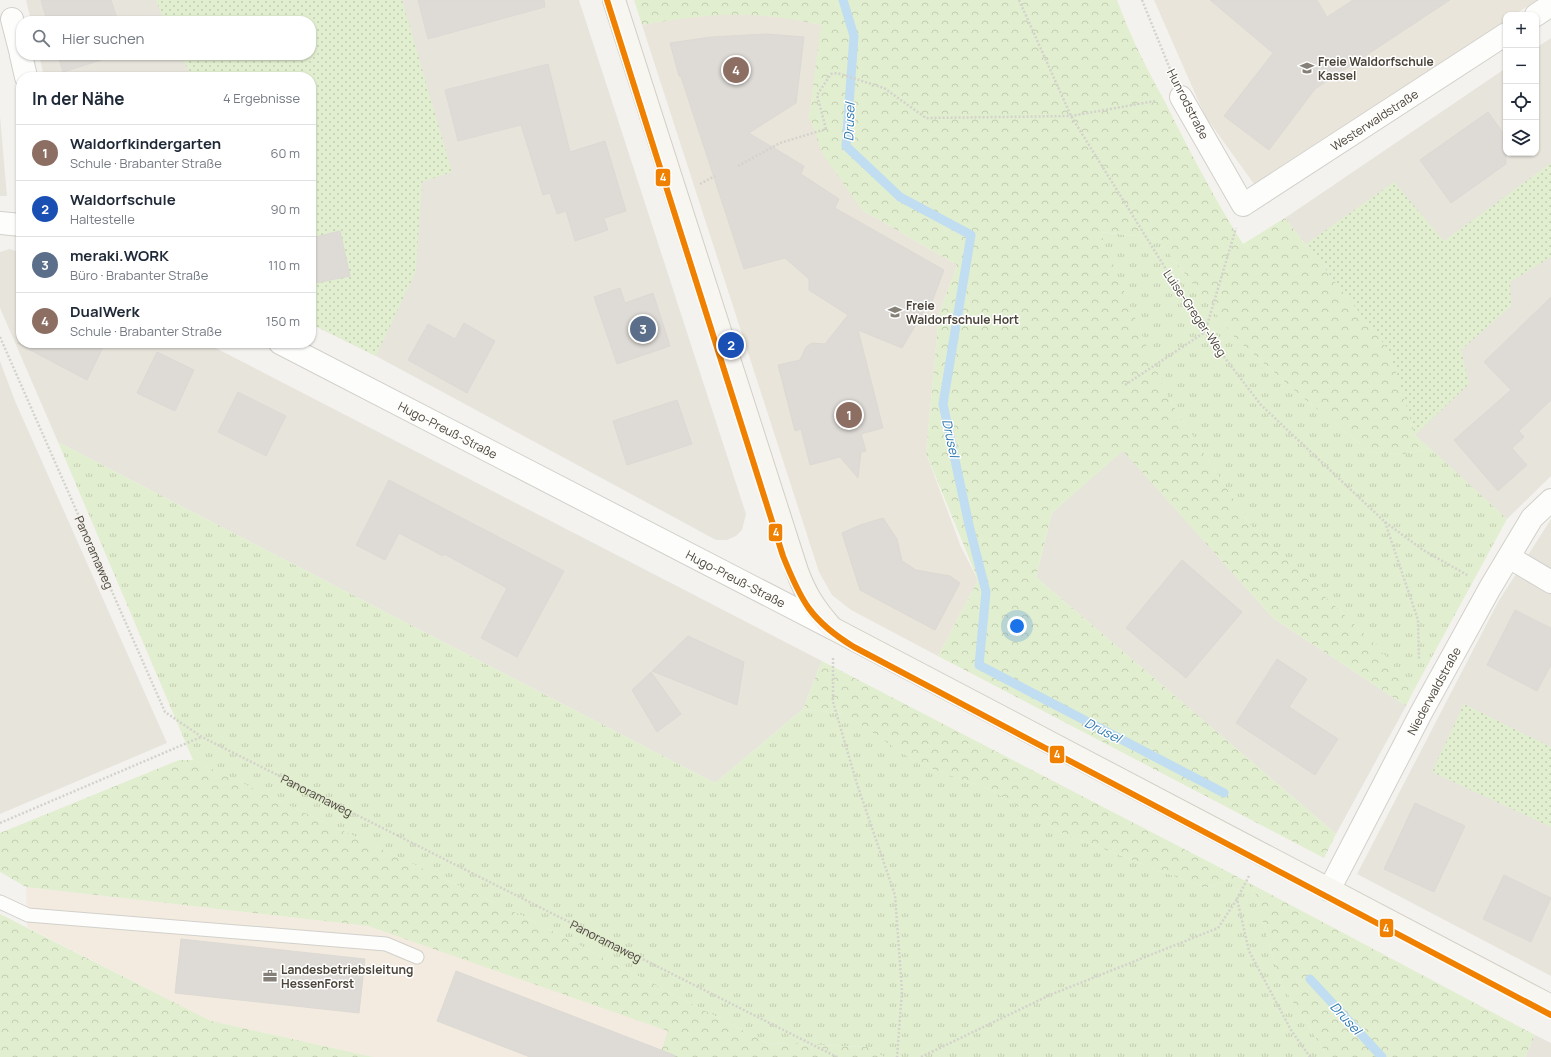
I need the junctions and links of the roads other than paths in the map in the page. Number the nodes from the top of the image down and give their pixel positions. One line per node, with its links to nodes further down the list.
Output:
1 (614, 0): 17 (street)
2 (1551, 5): 3 (street)
3 (1539, 13)
4 (12, 19): 5 (street)
5 (16, 35)
6 (1503, 36): 10 (street, Westerwaldstraße)
7 (22, 60): 8 (street)
8 (25, 72)
9 (1181, 97): 10 (street, Hunrodstraße)
10 (1242, 205)
11 (0, 224): 12 (street)
12 (16, 225)
13 (290, 348): 17 (street, Hugo-Preuß-Straße)
14 (1551, 500): 15 (street, Niederwaldstraße)
15 (1509, 557): 16 (street); 18 (street, Niederwaldstraße)
16 (1551, 582)
17 (832, 628): 18 (street, Hugo-Preuß-Straße)
18 (1329, 890): 21 (street, Hugo-Preuß-Straße)
19 (0, 902): 20 (lane)
20 (417, 957)
21 (1551, 1006)

